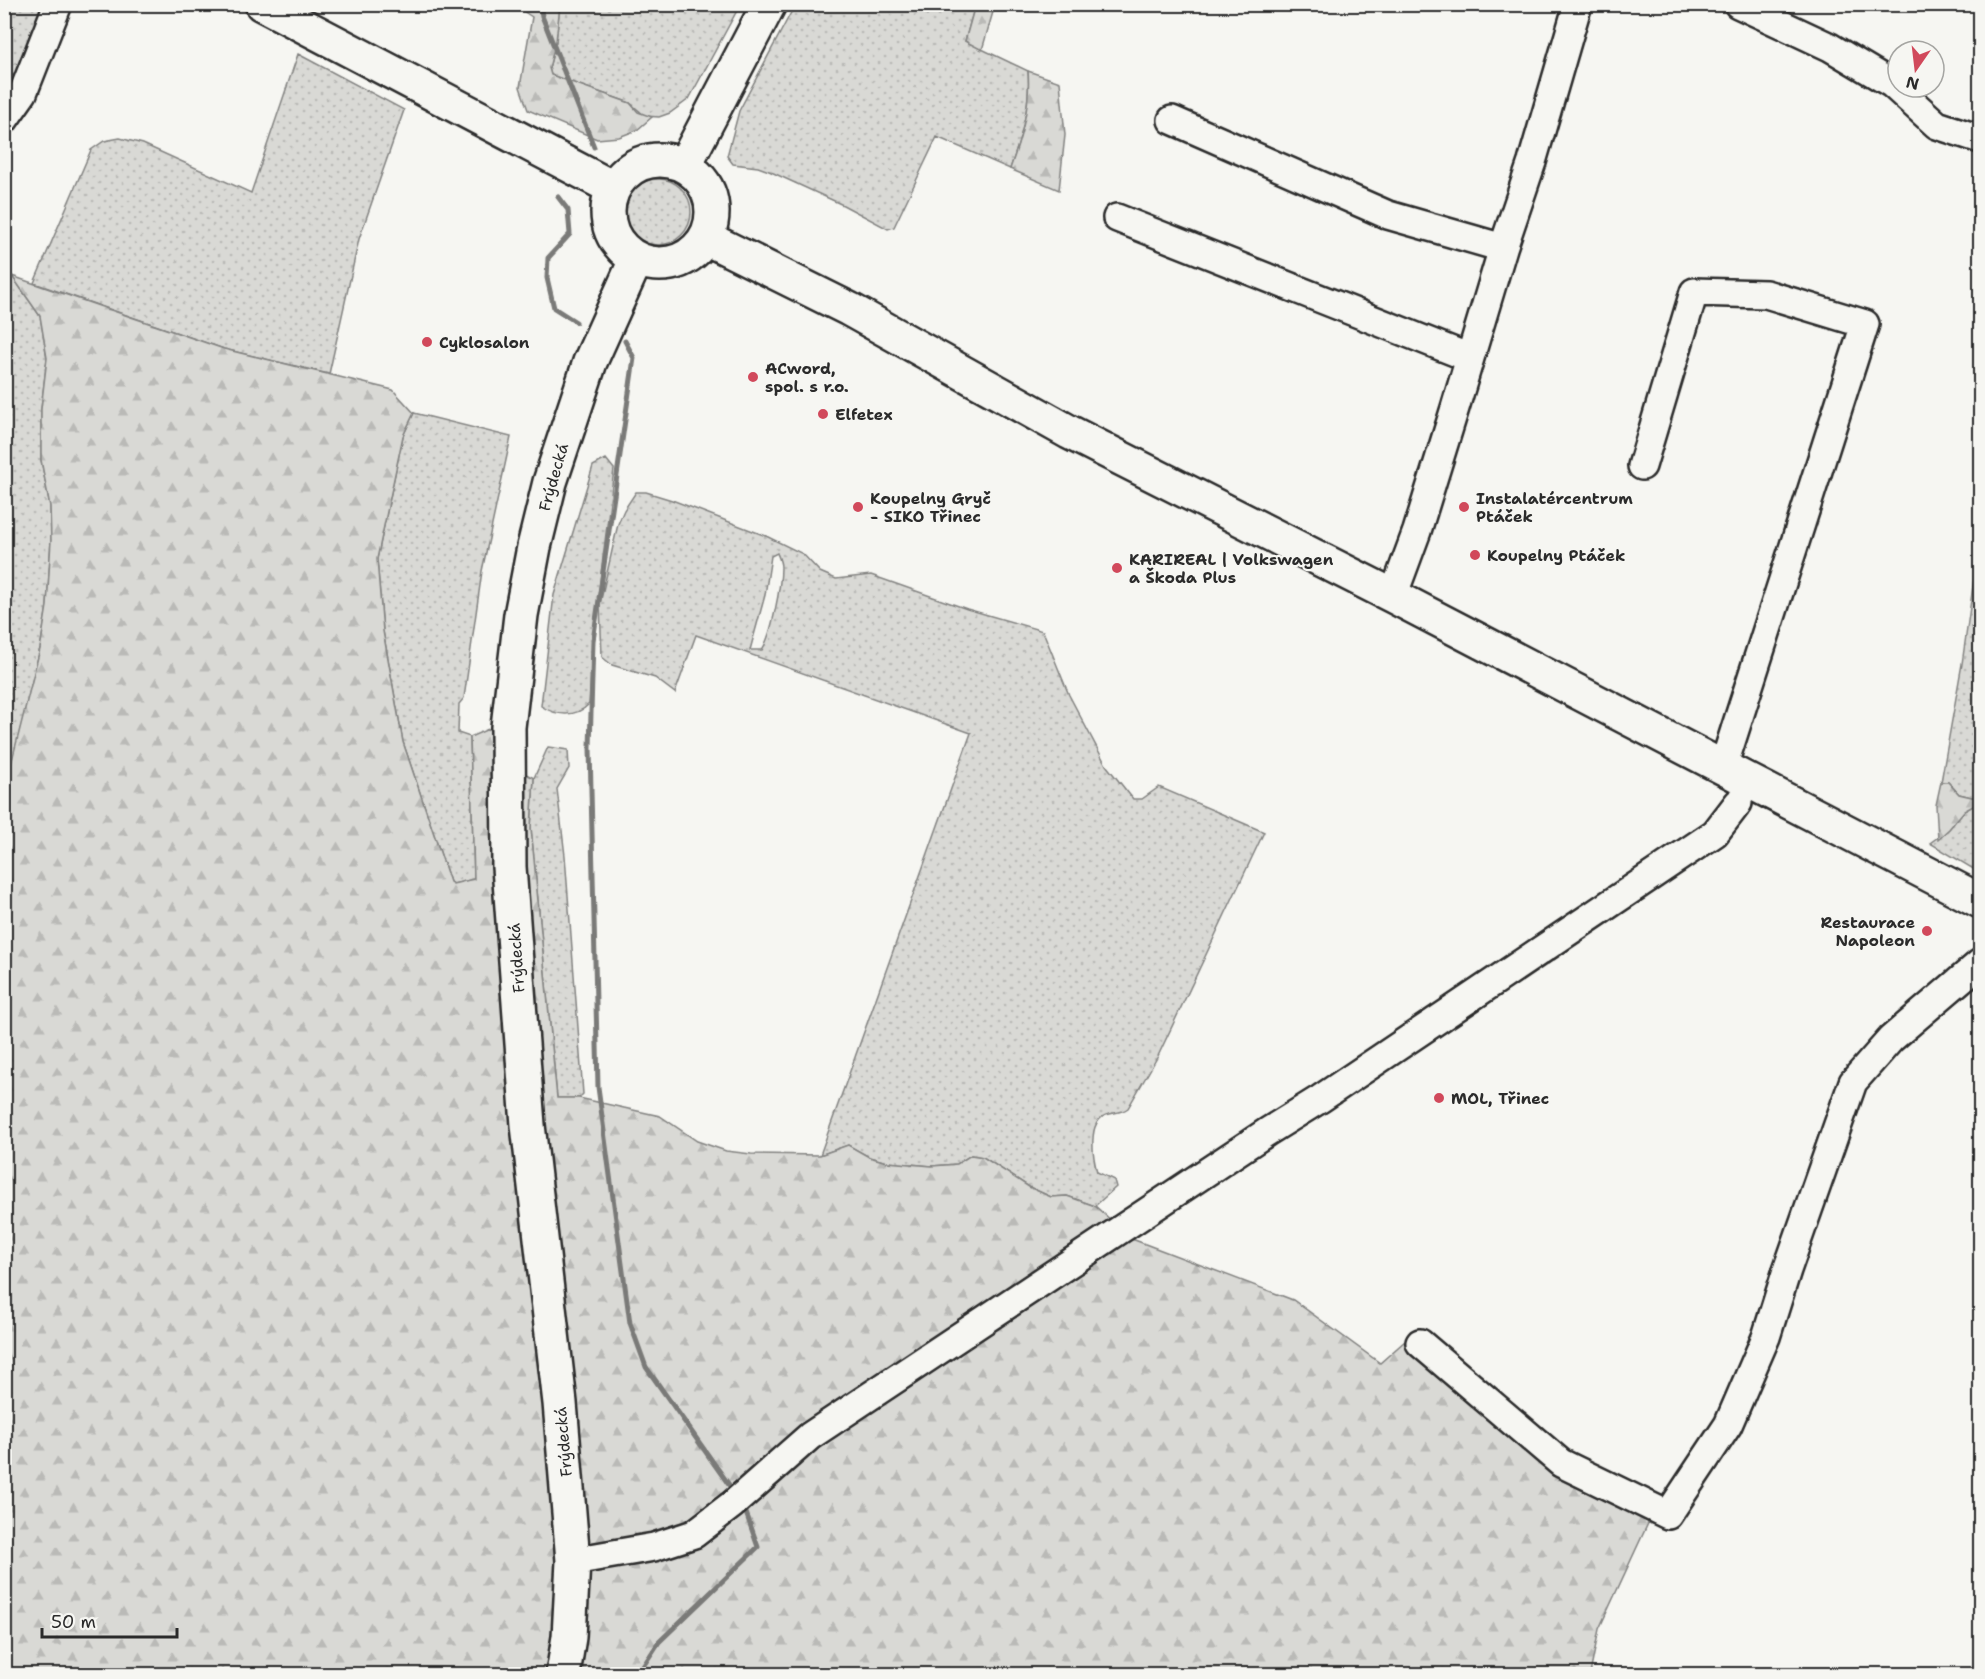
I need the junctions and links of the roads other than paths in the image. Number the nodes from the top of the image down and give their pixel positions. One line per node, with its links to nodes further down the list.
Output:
1 (58, 4): 6 (street)
2 (262, 4): 10 (main road)
3 (769, 4): 9 (main road)
4 (1578, 4): 13 (street)
5 (1738, 4): 8 (street)
6 (4, 120)
7 (1172, 120): 13 (street)
8 (1980, 140)
9 (684, 166): 10 (main road); 12 (main road)
10 (613, 188): 14 (main road)
11 (1117, 218): 15 (street)
12 (706, 238): 14 (main road); 17 (main road)
13 (1503, 248): 15 (street)
14 (636, 260): 23 (main road, Frýdecká)
15 (1470, 358): 17 (street)
16 (1642, 466): 18 (street)
17 (1393, 596): 18 (main road)
18 (1723, 767): 20 (main road)
19 (1738, 803): 23 (street)
20 (1980, 900)
21 (1980, 963): 22 (street)
22 (1420, 1343)
23 (573, 1561): 24 (main road, Frýdecká)
24 (563, 1674)

